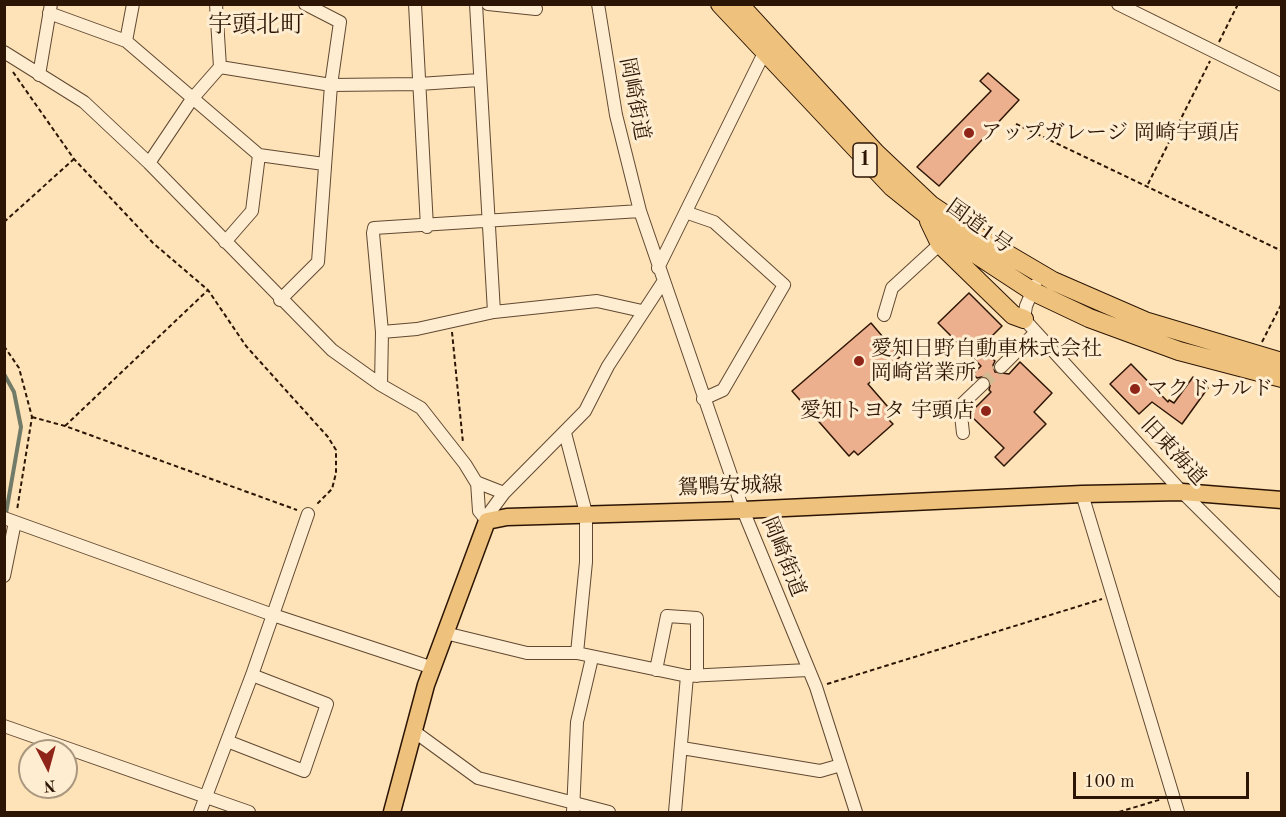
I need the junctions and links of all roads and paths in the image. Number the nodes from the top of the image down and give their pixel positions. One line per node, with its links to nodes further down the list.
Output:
1 (133, 4): 14 (street)
2 (216, 4): 18 (street)
3 (304, 4): 22 (street)
4 (415, 4): 21 (street)
5 (476, 4): 20 (street)
6 (488, 4): 13 (street)
7 (598, 4): 31 (street, 岡崎街道)
8 (720, 4): 17 (highway, 国道1号 / 1)
9 (739, 4): 41 (highway, 国道1号 / 1)
10 (1118, 4): 15 (street)
11 (1238, 4): 15 (path)
12 (50, 9): 14 (street); 19 (street)
13 (536, 9)
14 (126, 41): 24 (street)
15 (1214, 51): 23 (street); 30 (path)
16 (5, 52): 19 (street); 27 (path)
17 (764, 53): 32 (street); 33 (highway, 国道1号 / 1)
18 (220, 67): 22 (street); 24 (street)
19 (39, 75): 28 (street)
20 (479, 80): 21 (street); 35 (street)
21 (419, 84): 22 (street); 36 (street)
22 (331, 85): 29 (street)
23 (1281, 85)
24 (192, 99): 26 (street); 28 (street)
25 (1016, 124): 30 (path)
26 (259, 155): 29 (street); 37 (street)
27 (74, 159): 34 (path); 43 (path)
28 (149, 163): 37 (street)
29 (324, 164): 45 (street)
30 (1148, 184): 39 (path)
31 (640, 211): 35 (street); 40 (street, 岡崎街道)
32 (688, 213): 40 (street); 60 (street)
33 (928, 218): 38 (highway); 44 (highway, 国道1号 / 1)
34 (4, 222)
35 (489, 222): 36 (street); 48 (street)
36 (427, 227): 52 (street)
37 (225, 242): 45 (street)
38 (940, 244): 49 (street); 51 (highway)
39 (1281, 251)
40 (658, 268): 42 (street, 岡崎街道)
41 (1041, 274): 44 (street); 54 (highway, 国道1号 / 1)
42 (663, 282): 47 (street); 60 (street, 岡崎街道)
43 (208, 290): 62 (path); 73 (path)
44 (1032, 291): 51 (street); 57 (highway, 国道1号 / 1)
45 (280, 300): 59 (street)
46 (1281, 303): 54 (path)
47 (642, 311): 48 (street); 63 (street)
48 (494, 312): 50 (street)
49 (884, 315)
50 (451, 321): 52 (street); 65 (path)
51 (1030, 325): 56 (street); 67 (street, 旧東海道)
52 (382, 332): 59 (street)
53 (4, 346): 61 (path)
54 (1256, 355): 55 (highway, 国道1号 / 1)
55 (1281, 362)
56 (1001, 367)
57 (1281, 378)
58 (983, 384): 64 (street)
59 (381, 385): 65 (street)
60 (703, 399): 71 (street, 岡崎街道)
61 (32, 417): 62 (path); 74 (path)
62 (65, 426): 73 (path)
63 (565, 433): 68 (street); 72 (street)
64 (963, 433)
65 (465, 464): 66 (street)
66 (477, 482): 68 (street); 75 (street)
67 (1182, 492): 69 (main road, 鴛鴨安城線); 70 (main road, 鴛鴨安城線); 77 (street, 旧東海道)
68 (504, 493): 75 (street)
69 (1082, 494): 71 (main road, 鴛鴨安城線); 78 (street)
70 (1281, 500)
71 (743, 510): 72 (main road, 鴛鴨安城線); 85 (street, 岡崎街道)
72 (585, 513): 75 (main road, 鴛鴨安城線); 81 (street)
73 (308, 514): 79 (street)
74 (10, 520): 76 (street); 79 (street)
75 (487, 521): 80 (main road)
76 (4, 576)
77 (1281, 591)
78 (1111, 596): 88 (path); 94 (street)
79 (273, 615): 83 (street); 86 (street)
80 (446, 633): 81 (street); 83 (main road)
81 (577, 653): 82 (street)
82 (592, 658): 84 (street); 96 (street)
83 (433, 668): 90 (main road)
84 (656, 670): 87 (street); 87 (street)
85 (808, 670): 87 (street); 88 (street, 岡崎街道)
86 (252, 675): 91 (street); 91 (street)
87 (692, 676): 92 (street)
88 (816, 687): 93 (street, 岡崎街道)
89 (4, 726): 95 (street)
90 (415, 732): 96 (street); 99 (main road)
91 (227, 741): 95 (street)
92 (682, 748): 93 (street); 101 (street)
93 (841, 765): 102 (street, 岡崎街道)
94 (1173, 796): 103 (path); 104 (street)
95 (205, 798): 97 (street); 98 (street)
96 (574, 807): 100 (street)
97 (200, 813)
98 (249, 813)
99 (392, 813)
100 (609, 813)
101 (675, 813)
102 (856, 813)
103 (1119, 813)
104 (1178, 813)

